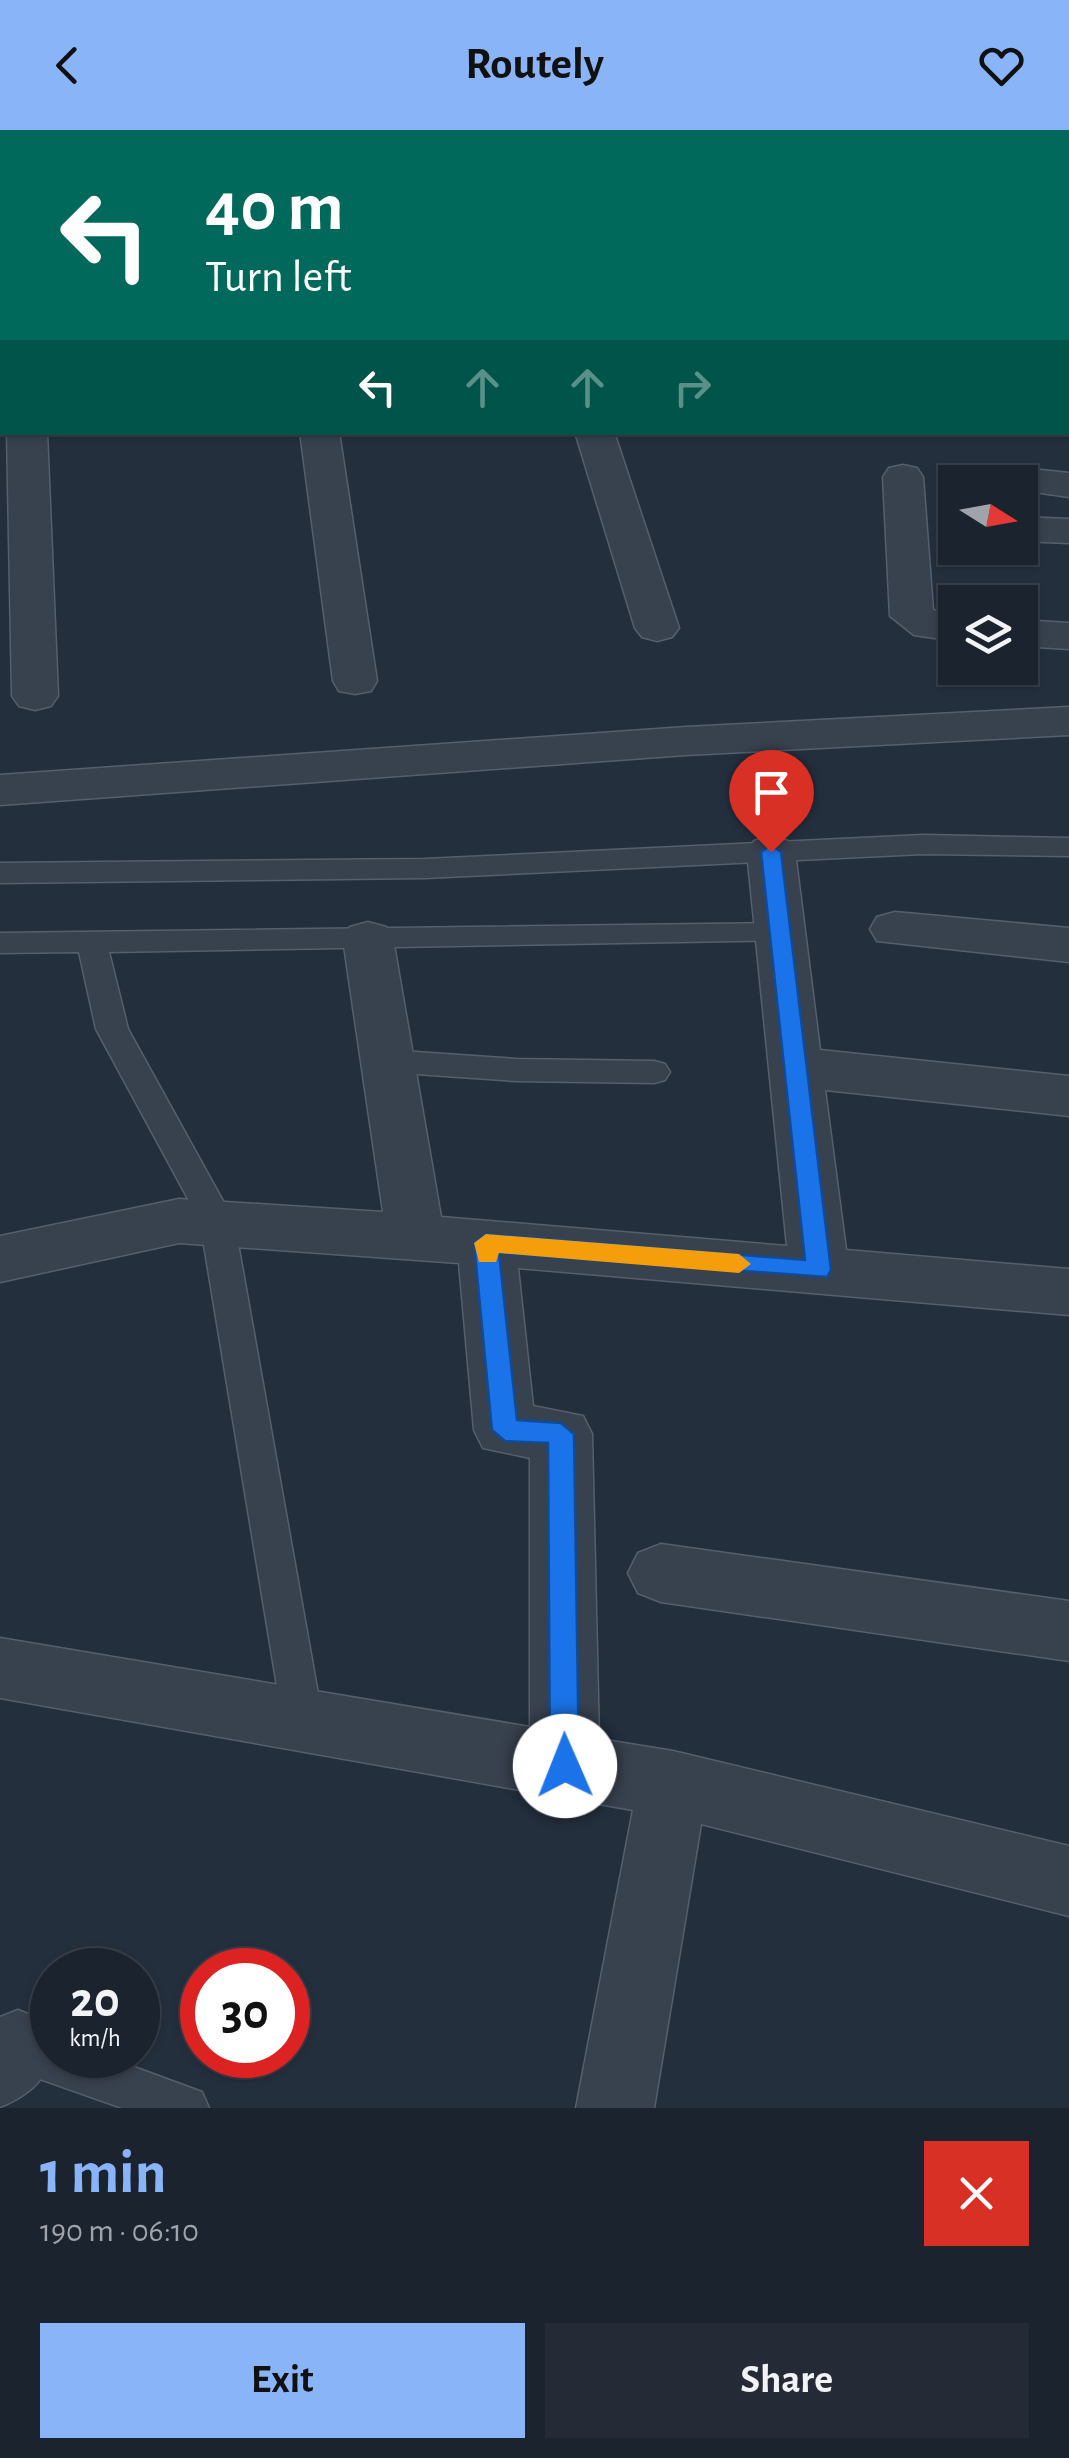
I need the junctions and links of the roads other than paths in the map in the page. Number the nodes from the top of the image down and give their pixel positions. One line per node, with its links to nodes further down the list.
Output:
1 (27, 435): 12 (street)
2 (319, 435): 11 (street)
3 (595, 435): 8 (street)
4 (902, 477): 7 (street)
5 (1038, 529): 6 (street)
6 (1069, 531)
7 (938, 627)
8 (656, 628)
9 (1038, 634): 10 (street)
10 (1069, 636)
11 (355, 681)
12 (35, 696)
13 (1069, 721): 14 (street)
14 (0, 790)
15 (1069, 847): 16 (lane)
16 (771, 852): 17 (lane); 19 (street)
17 (0, 873)
18 (895, 929): 23 (street)
19 (780, 933): 20 (lane); 25 (street)
20 (368, 940): 21 (lane); 24 (street)
21 (92, 942): 22 (lane); 28 (lane)
22 (0, 943)
23 (1069, 945)
24 (387, 1060): 26 (lane); 29 (street)
25 (796, 1067): 27 (street); 32 (street)
26 (654, 1072)
27 (1069, 1096)
28 (217, 1222): 29 (street); 31 (street); 37 (lane)
29 (416, 1238): 30 (street)
30 (486, 1243): 32 (street); 38 (street)
31 (0, 1259)
32 (819, 1270): 33 (street)
33 (1069, 1292)
34 (661, 1573): 35 (street)
35 (1069, 1631)
36 (0, 1668): 37 (street)
37 (303, 1722): 38 (street)
38 (565, 1766): 39 (street)
39 (672, 1784): 40 (street); 43 (street)
40 (1069, 1881)
41 (6, 2053): 42 (lane)
42 (186, 2108)
43 (616, 2108)

